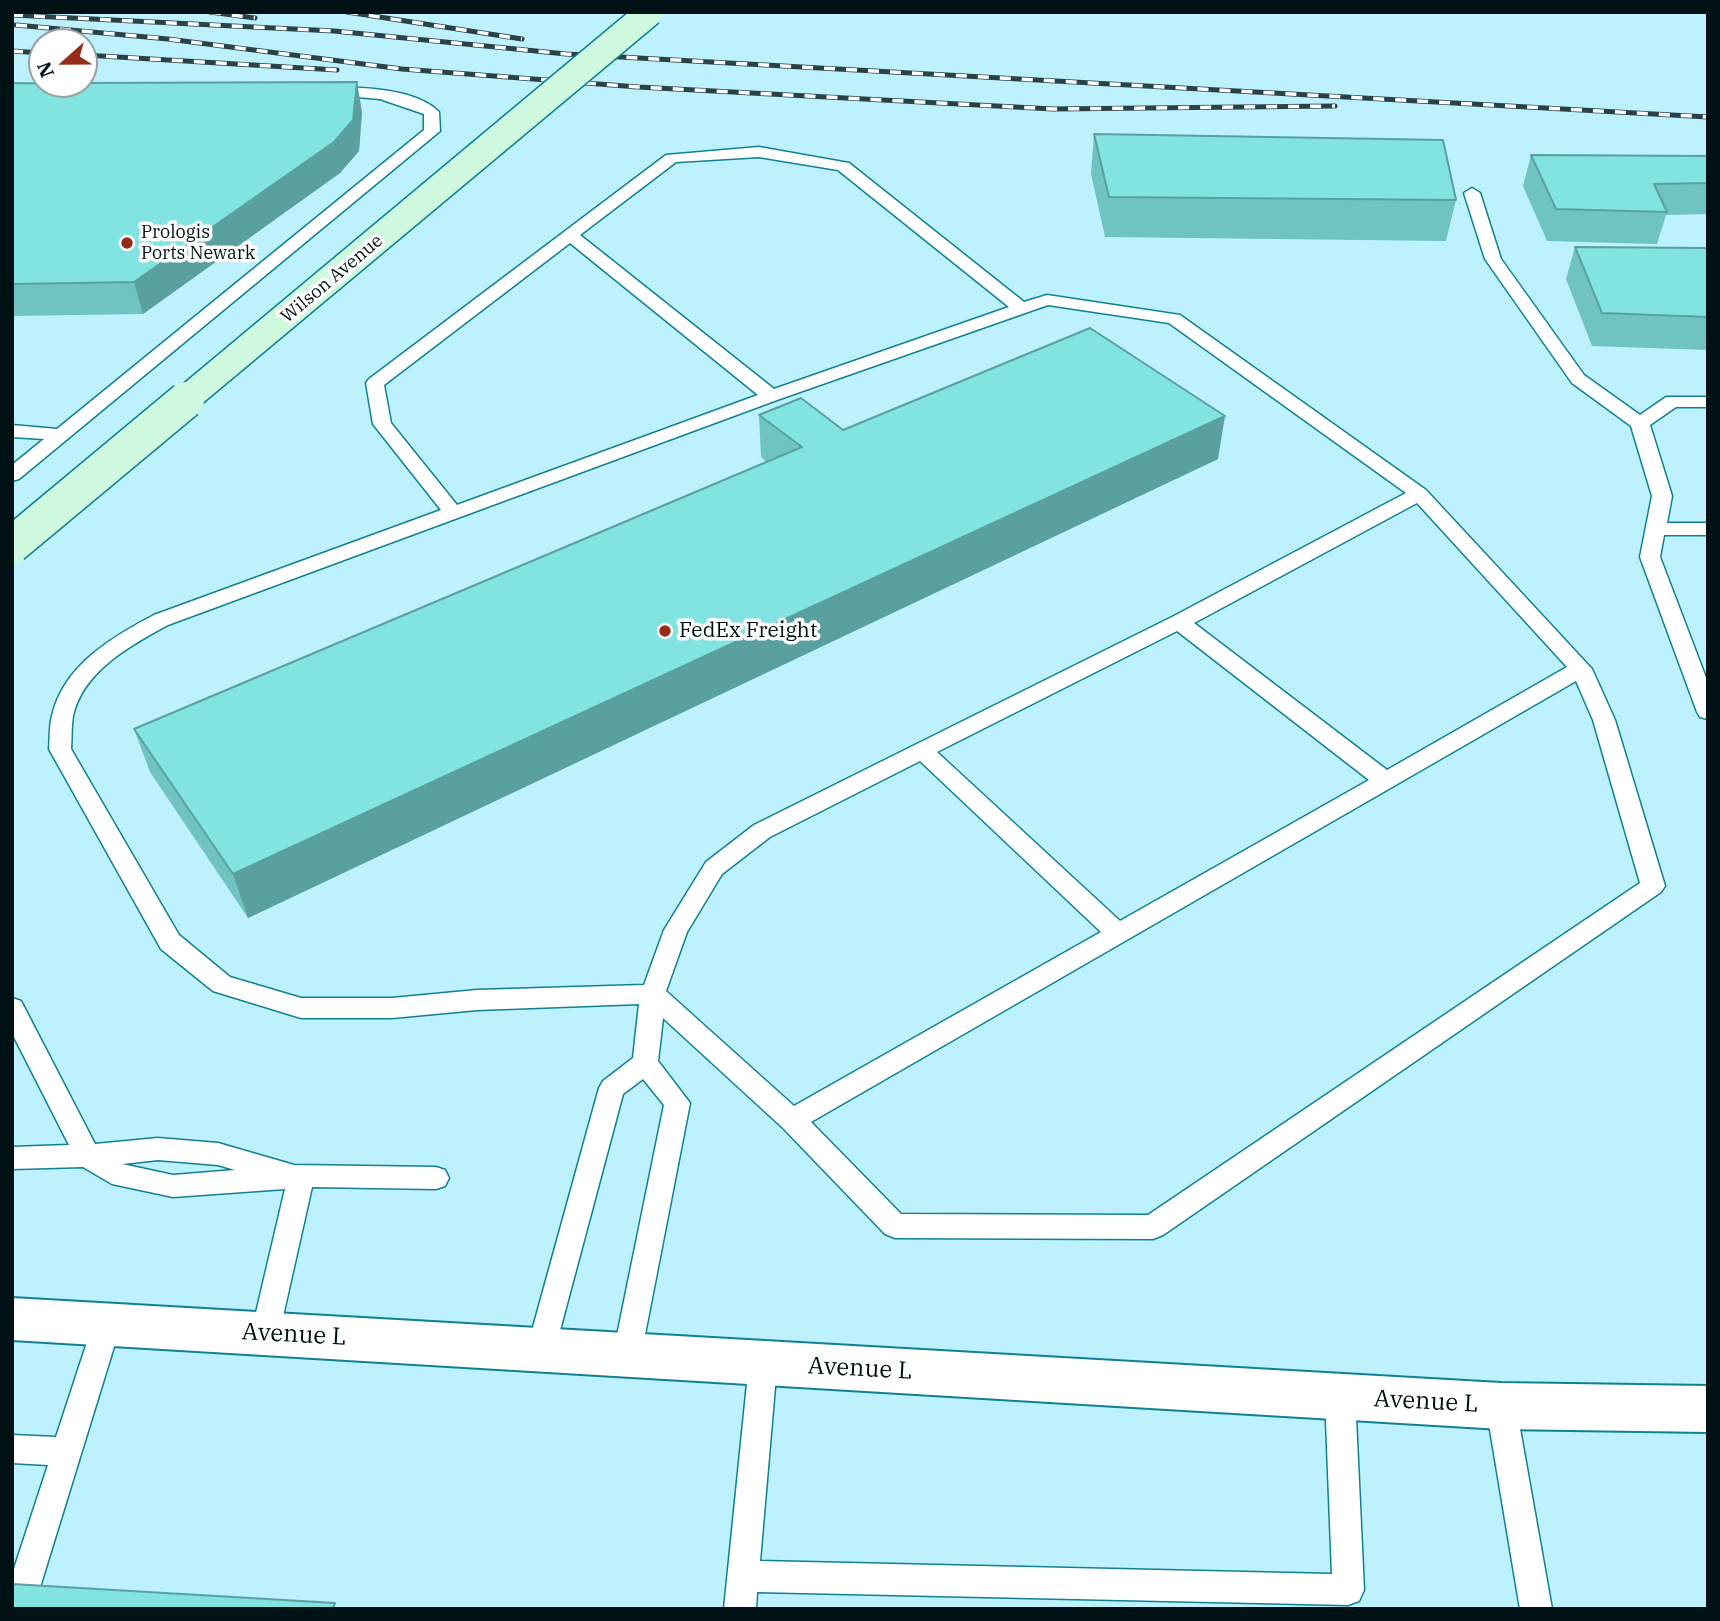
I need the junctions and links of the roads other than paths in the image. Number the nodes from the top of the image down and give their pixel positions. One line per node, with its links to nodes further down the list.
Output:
1 (650, 12): 16 (main road, Wilson Avenue, bridge)
2 (307, 90): 10 (lane)
3 (1472, 193): 8 (lane)
4 (570, 235): 5 (lane); 6 (lane); 13 (lane)
5 (1022, 309): 6 (lane); 12 (lane)
6 (771, 396): 13 (lane)
7 (1708, 402): 8 (lane)
8 (1640, 423): 14 (lane)
9 (12, 431): 10 (lane)
10 (61, 435): 11 (lane)
11 (12, 475)
12 (1419, 494): 17 (lane); 18 (lane)
13 (454, 514): 23 (lane)
14 (1656, 529): 15 (lane); 19 (lane)
15 (1708, 529)
16 (12, 545)
17 (1179, 622): 20 (lane); 21 (lane)
18 (1581, 669): 21 (lane); 26 (lane)
19 (1708, 712)
20 (922, 751): 22 (lane); 23 (lane)
21 (1386, 781): 22 (lane)
22 (1118, 934): 26 (lane)
23 (653, 994): 25 (lane); 26 (lane)
24 (12, 1008): 27 (lane)
25 (645, 1063): 34 (lane); 35 (lane)
26 (792, 1120)
27 (88, 1156): 28 (lane); 29 (lane)
28 (12, 1158)
29 (301, 1176): 30 (lane); 33 (lane)
30 (436, 1178)
31 (12, 1319): 32 (street, Avenue L)
32 (107, 1324): 33 (street, Avenue L); 41 (lane)
33 (265, 1334): 34 (street, Avenue L)
34 (541, 1349): 35 (street, Avenue L)
35 (627, 1356): 36 (street, Avenue L)
36 (764, 1364): 37 (street, Avenue L); 42 (lane)
37 (1340, 1396): 38 (street, Avenue L); 42 (lane)
38 (1501, 1406): 39 (street, Avenue L); 45 (lane)
39 (1708, 1409)
40 (12, 1449): 41 (lane)
41 (66, 1452): 43 (lane)
42 (743, 1576): 44 (lane)
43 (25, 1584)
44 (740, 1609)
45 (1536, 1609)

